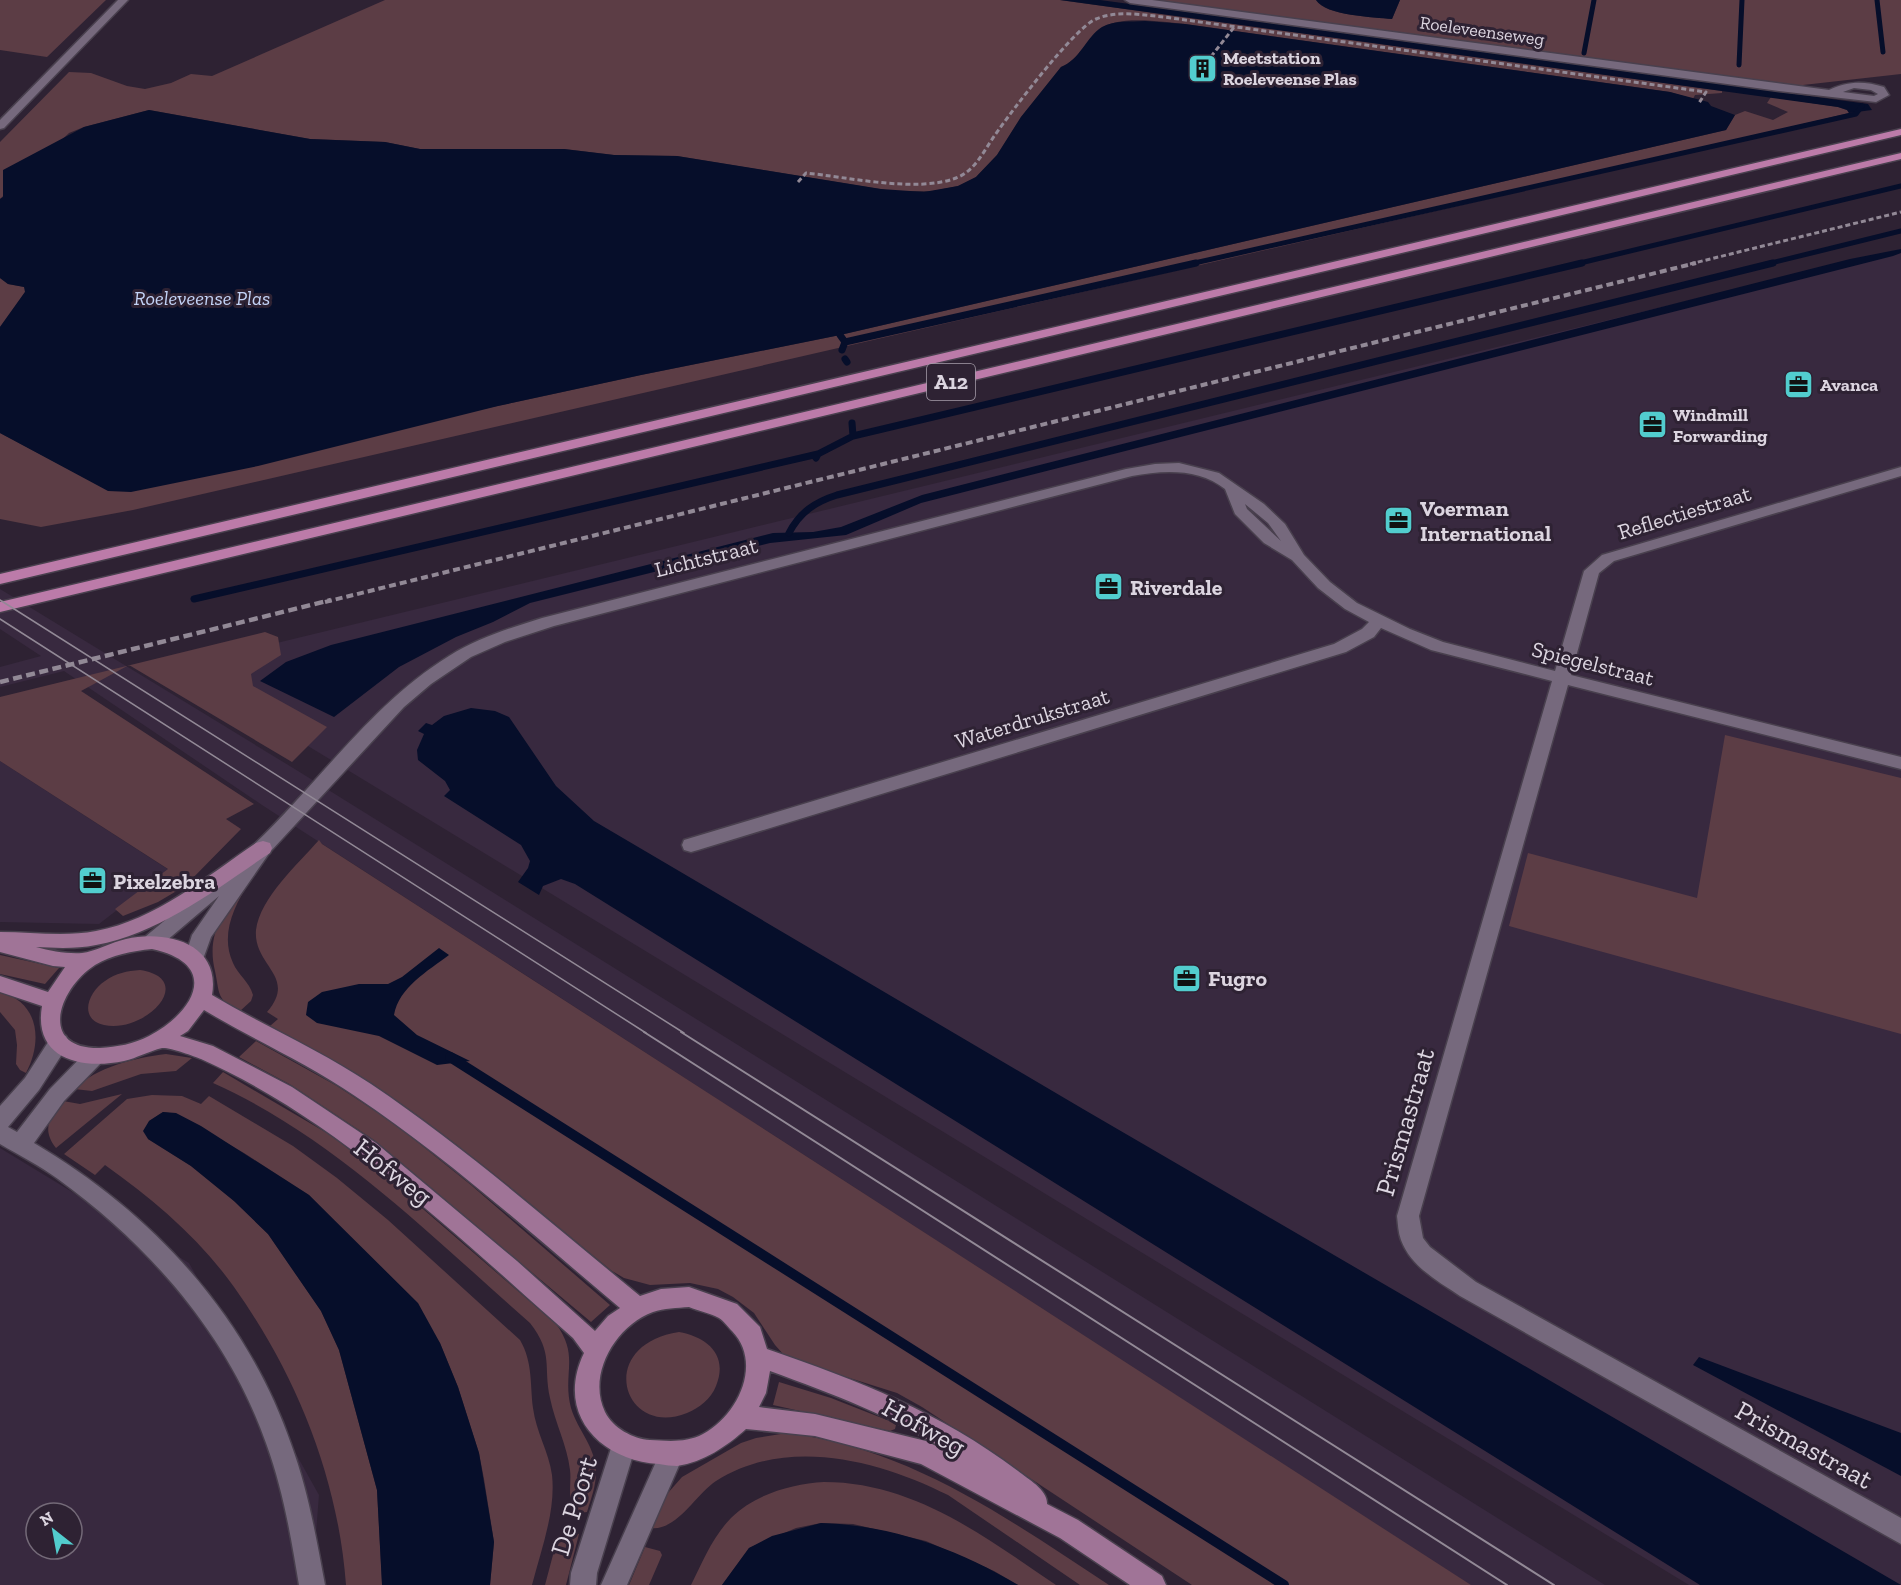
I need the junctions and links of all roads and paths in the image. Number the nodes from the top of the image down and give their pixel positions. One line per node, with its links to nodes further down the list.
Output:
1 (123, 0): 4 (street)
2 (1130, 0): 3 (street, Roeleveenseweg)
3 (1830, 94)
4 (0, 126)
5 (1901, 132): 9 (highway, A12)
6 (1901, 156): 10 (highway, A12)
7 (1901, 471): 12 (street, Reflectiestraat)
8 (1232, 489): 11 (street, Spiegelstraat); 15 (street, Lichtstraat)
9 (0, 579)
10 (0, 607)
11 (1378, 621): 12 (street, Spiegelstraat); 14 (street, Waterdrukstraat)
12 (1560, 678): 13 (street, Spiegelstraat); 36 (street, Prismastraat)
13 (1901, 763)
14 (691, 845)
15 (263, 848): 16 (main road); 17 (street, Lichtstraat); 19 (street, Lichtstraat)
16 (0, 939)
17 (152, 942): 19 (main road); 20 (main road)
18 (0, 946): 20 (main road)
19 (195, 957): 22 (main road)
20 (86, 961): 23 (main road)
21 (0, 984): 23 (main road)
22 (201, 998): 24 (main road); 29 (main road, Hofweg)
23 (51, 1001): 25 (main road)
24 (162, 1039): 26 (main road); 30 (main road, Hofweg)
25 (59, 1042): 26 (main road); 27 (street)
26 (95, 1056): 28 (street)
27 (0, 1120)
28 (10, 1139): 37 (street)
29 (637, 1308): 30 (main road); 31 (main road)
30 (595, 1348): 33 (main road)
31 (760, 1357): 32 (main road); 35 (main road, Hofweg)
32 (742, 1417): 34 (main road); 35 (main road, Hofweg)
33 (624, 1445): 34 (main road); 38 (street, De Poort)
34 (672, 1454): 39 (street)
35 (1069, 1529): 40 (main road, Hofweg)
36 (1901, 1532)
37 (312, 1585)
38 (583, 1585)
39 (614, 1585)
40 (1153, 1585)

